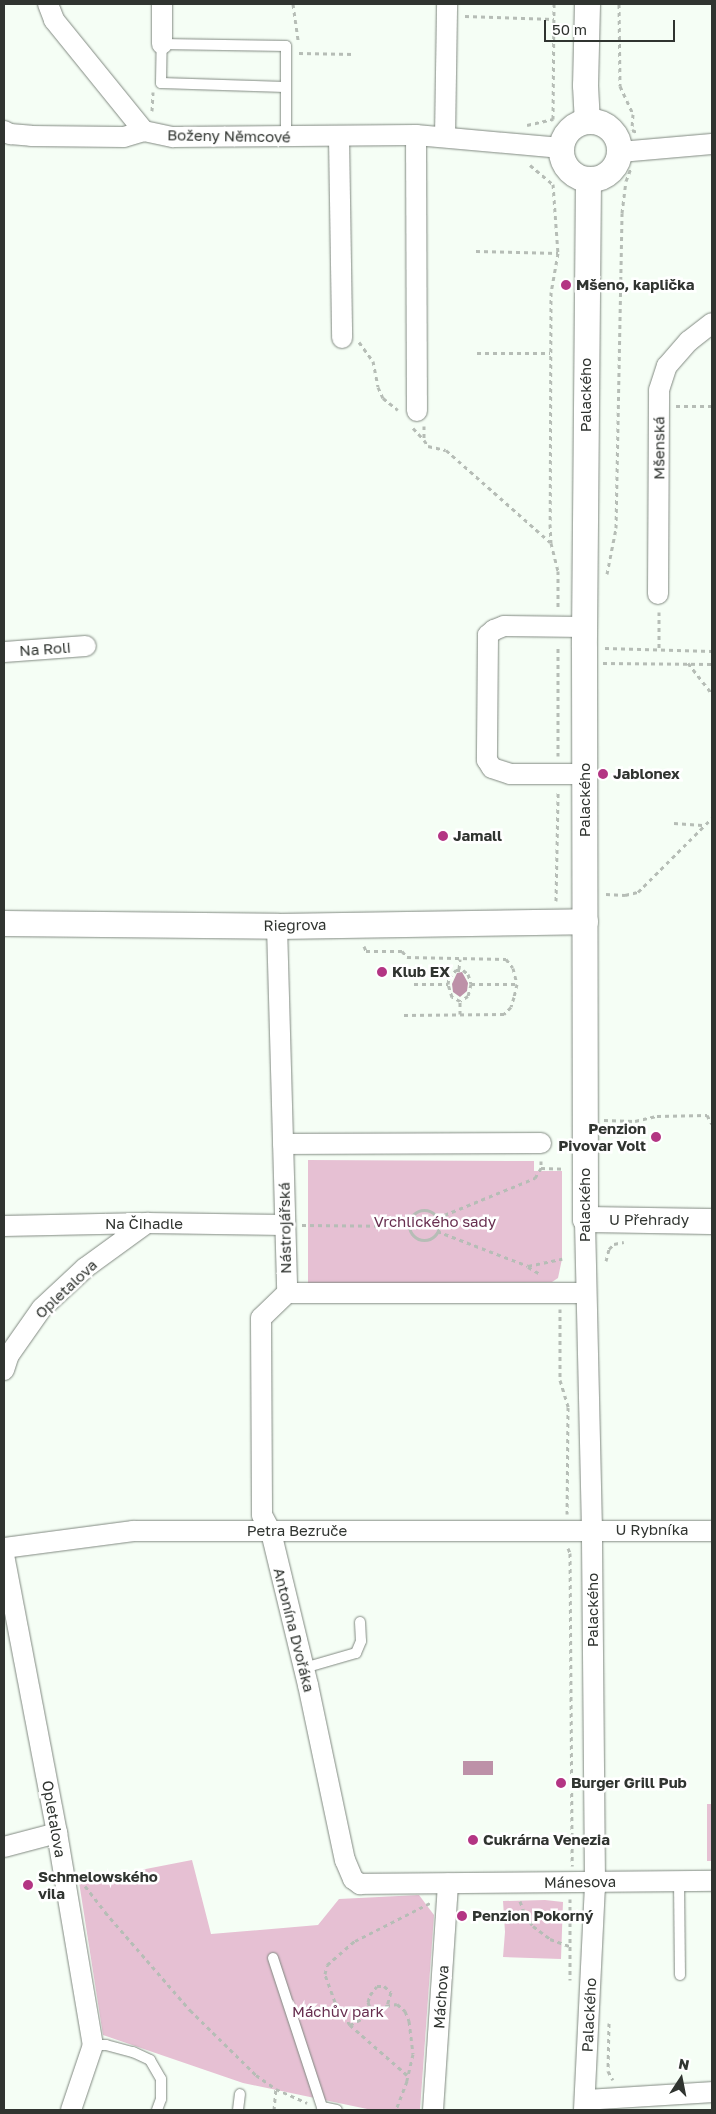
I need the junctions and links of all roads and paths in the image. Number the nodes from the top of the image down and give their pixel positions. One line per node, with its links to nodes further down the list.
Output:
1 (48, 4): 16 (street)
2 (162, 4): 9 (street)
3 (293, 4): 10 (path)
4 (554, 4): 8 (path)
5 (587, 4): 15 (street)
6 (619, 4): 19 (path)
7 (451, 10): 8 (path); 23 (street)
8 (554, 19): 17 (path)
9 (162, 44): 13 (lane); 13 (lane)
10 (299, 53): 11 (path); 12 (path)
11 (354, 54)
12 (299, 62)
13 (285, 87): 22 (lane)
14 (153, 88): 16 (path)
15 (587, 121): 25 (street); 26 (street)
16 (148, 123): 18 (street); 22 (street, Boženy Němcové)
17 (523, 125)
18 (4, 131)
19 (642, 134)
20 (416, 135): 21 (street, Boženy Němcové); 23 (street, Boženy Němcové); 37 (street)
21 (339, 136): 22 (street, Boženy Němcové); 32 (street)
22 (286, 137)
23 (445, 137): 25 (street, Boženy Němcové)
24 (712, 144): 26 (street)
25 (561, 148): 28 (street)
26 (629, 159): 28 (street); 40 (path)
27 (530, 164): 30 (path)
28 (588, 179): 43 (street, Palackého)
29 (476, 251): 30 (path)
30 (558, 253): 34 (path)
31 (712, 322): 41 (street, Mšenská)
32 (342, 338): 37 (path)
33 (477, 354): 34 (path)
34 (550, 354): 39 (path)
35 (668, 406): 36 (path)
36 (712, 406)
37 (412, 416): 38 (path); 38 (path)
38 (424, 440): 39 (path)
39 (551, 543): 42 (path)
40 (605, 584)
41 (658, 594): 45 (path)
42 (558, 626): 43 (street); 51 (path); 51 (street)
43 (584, 626): 52 (street, Palackého)
44 (86, 646): 47 (street, Na Roli)
45 (659, 649): 46 (path); 48 (path)
46 (712, 651)
47 (4, 652)
48 (688, 663): 49 (path); 50 (path)
49 (712, 664)
50 (712, 694)
51 (558, 774): 52 (street); 57 (path)
52 (585, 774): 58 (street, Palackého)
53 (712, 818): 55 (path)
54 (674, 822): 55 (path)
55 (707, 825): 56 (path)
56 (606, 894)
57 (556, 903)
58 (585, 922): 60 (street, Riegrova); 73 (street, Palackého)
59 (4, 923): 60 (street, Riegrova)
60 (277, 926): 76 (street, Nástrojářská)
61 (364, 946): 62 (path)
62 (460, 959): 63 (path); 67 (path)
63 (459, 969): 65 (path); 66 (path)
64 (414, 984): 65 (path)
65 (448, 984): 68 (path)
66 (471, 984): 67 (path); 68 (path)
67 (517, 984): 69 (path)
68 (460, 1001): 69 (path)
69 (460, 1014): 70 (path)
70 (404, 1015)
71 (712, 1112): 72 (path)
72 (706, 1115): 73 (path); 74 (path)
73 (586, 1121): 79 (street, Palackého)
74 (712, 1124)
75 (541, 1143): 76 (street)
76 (283, 1144): 82 (street, Nástrojářská)
77 (541, 1168): 78 (path)
78 (437, 1218): 84 (path); 85 (path)
79 (585, 1220): 80 (street, U Přehrady); 91 (street, Palackého)
80 (712, 1220)
81 (147, 1223): 82 (street, Na Čihadle); 83 (street, Na Čihadle); 92 (street, Opletalova)
82 (284, 1225): 84 (path); 89 (street, Nástrojářská)
83 (4, 1226)
84 (409, 1226): 85 (path)
85 (437, 1231): 88 (path)
86 (621, 1242): 87 (path)
87 (606, 1257)
88 (562, 1259)
89 (287, 1292): 90 (street, Nástrojářská); 96 (street, Antonína Dvořáka)
90 (559, 1293): 91 (street, Nástrojářská); 93 (path)
91 (585, 1293): 94 (street, Palackého)
92 (4, 1370)
93 (567, 1530): 94 (street, Petra Bezruče); 96 (street, Petra Bezruče); 103 (path)
94 (592, 1530): 95 (street, U Rybníka); 108 (street, Palackého)
95 (712, 1531)
96 (271, 1532): 97 (street, Petra Bezruče); 100 (street, Antonína Dvořáka)
97 (4, 1548)
98 (4, 1556): 101 (street, Opletalova)
99 (360, 1622): 100 (lane)
100 (304, 1668): 109 (street, Antonína Dvořáka)
101 (57, 1833): 102 (street); 104 (street, Opletalova)
102 (4, 1847)
103 (566, 1869)
104 (65, 1880): 117 (street, Opletalova); 120 (path)
105 (679, 1881): 106 (street, Mánesova); 108 (street, Mánesova); 112 (lane)
106 (712, 1881)
107 (520, 1882): 108 (street, Mánesova); 109 (street, Mánesova); 110 (path)
108 (595, 1883): 123 (street, Palackého)
109 (448, 1890): 116 (path); 131 (street, Máchova)
110 (570, 1902)
111 (274, 1958): 124 (lane)
112 (680, 1975)
113 (386, 2006): 114 (path); 114 (path); 118 (path)
114 (372, 2013): 116 (path)
115 (609, 2013): 119 (path)
116 (350, 2025): 118 (path)
117 (93, 2045): 125 (street, Opletalova); 126 (lane)
118 (408, 2075): 130 (path)
119 (614, 2082)
120 (276, 2089): 124 (path); 128 (path)
121 (712, 2092): 123 (street)
122 (240, 2094): 127 (lane)
123 (585, 2105)
124 (322, 2107): 129 (lane)
125 (71, 2110)
126 (157, 2110)
127 (238, 2110)
128 (274, 2110)
129 (337, 2110)
130 (396, 2110)
131 (433, 2110)

